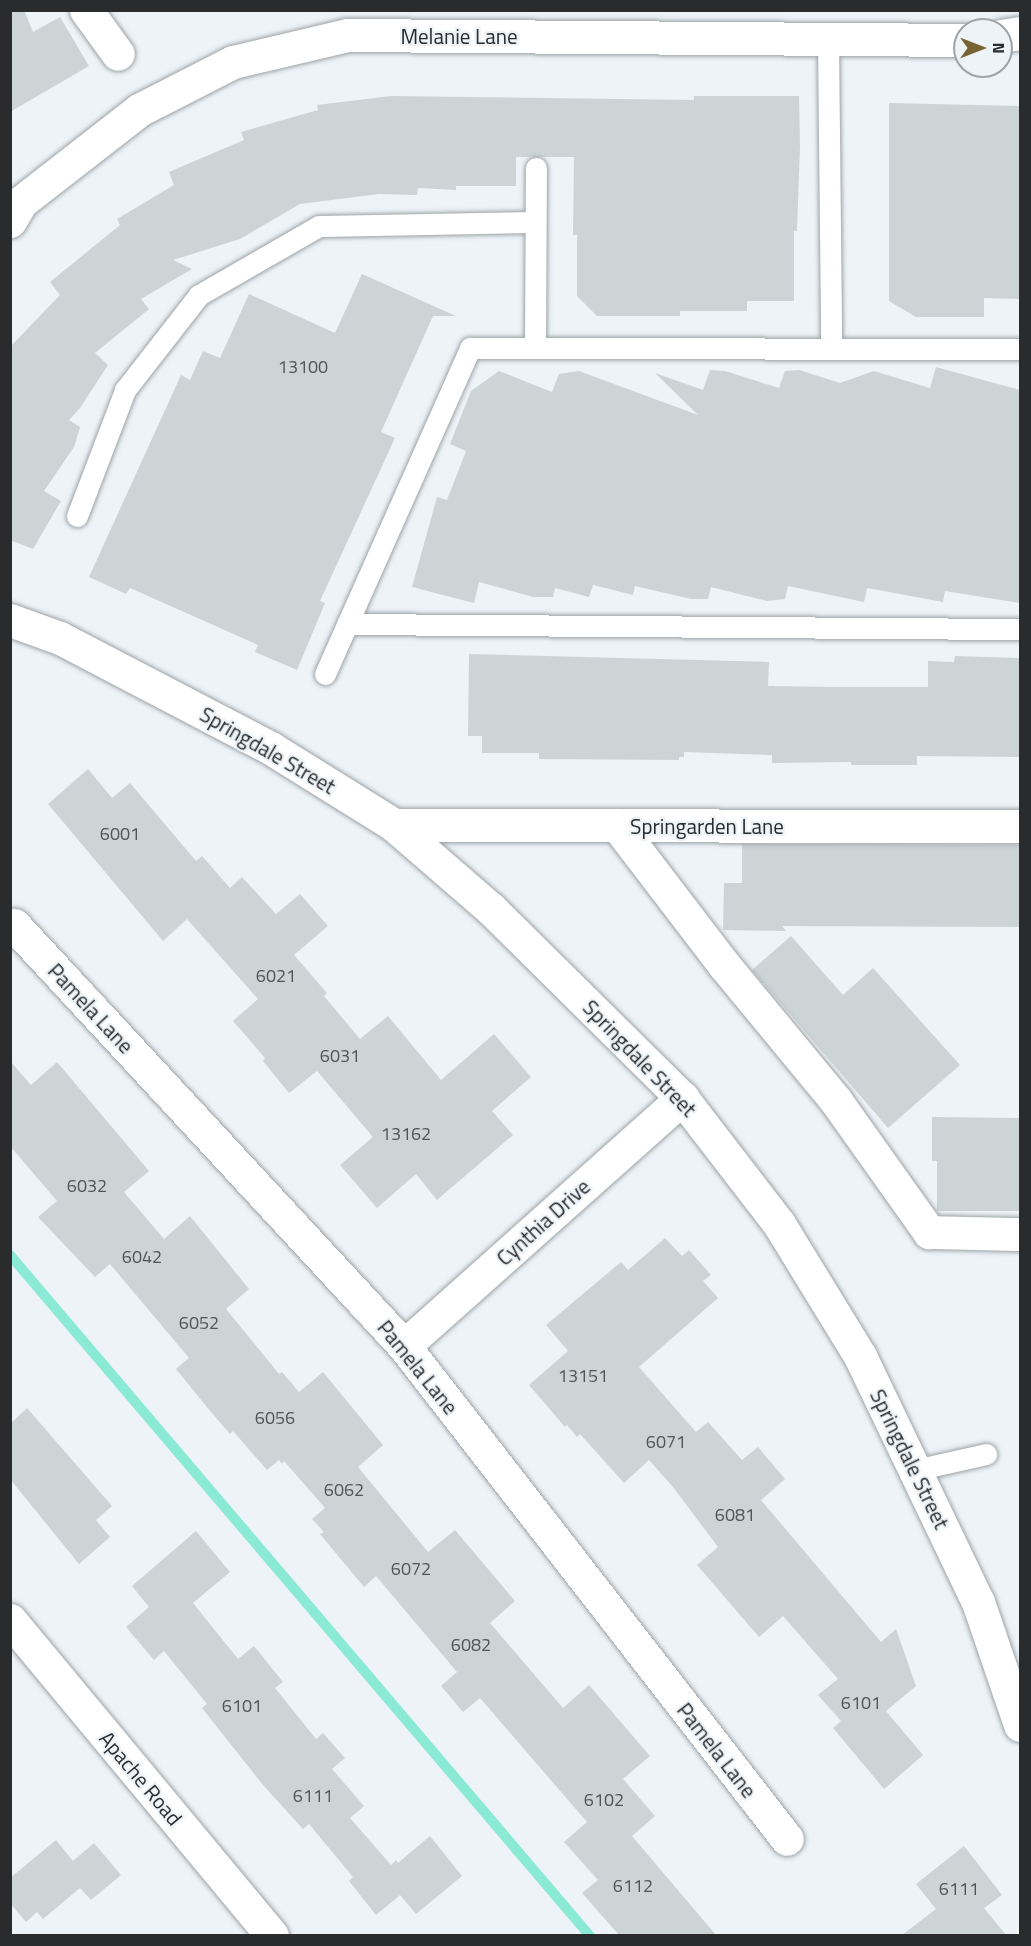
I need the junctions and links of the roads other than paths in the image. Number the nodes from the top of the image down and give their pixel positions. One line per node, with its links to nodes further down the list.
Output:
1 (86, 10): 4 (street)
2 (828, 25): 3 (street, Melanie Lane); 6 (street, Melanie Lane); 9 (lane)
3 (953, 39)
4 (118, 54)
5 (536, 168): 7 (lane)
6 (14, 205)
7 (535, 222): 8 (lane); 11 (lane)
8 (535, 348): 9 (lane); 13 (lane)
9 (831, 348): 10 (lane)
10 (1020, 349)
11 (77, 516)
12 (10, 620): 16 (street, Springdale Street)
13 (346, 624): 14 (lane); 15 (lane)
14 (1020, 629)
15 (325, 674)
16 (394, 825): 17 (street, Springarden Lane); 20 (street, Springdale Street)
17 (617, 825): 18 (street, Springarden Lane); 21 (street)
18 (1020, 826)
19 (14, 925): 22 (street, Pamela Lane)
20 (682, 1098): 22 (street, Cynthia Drive); 24 (street, Springdale Street)
21 (1020, 1234)
22 (404, 1346): 27 (street, Pamela Lane)
23 (986, 1454): 24 (lane)
24 (915, 1470): 26 (street, Springdale Street)
25 (10, 1620): 28 (street, Apache Road)
26 (1020, 1725)
27 (787, 1839)
28 (272, 1935)

